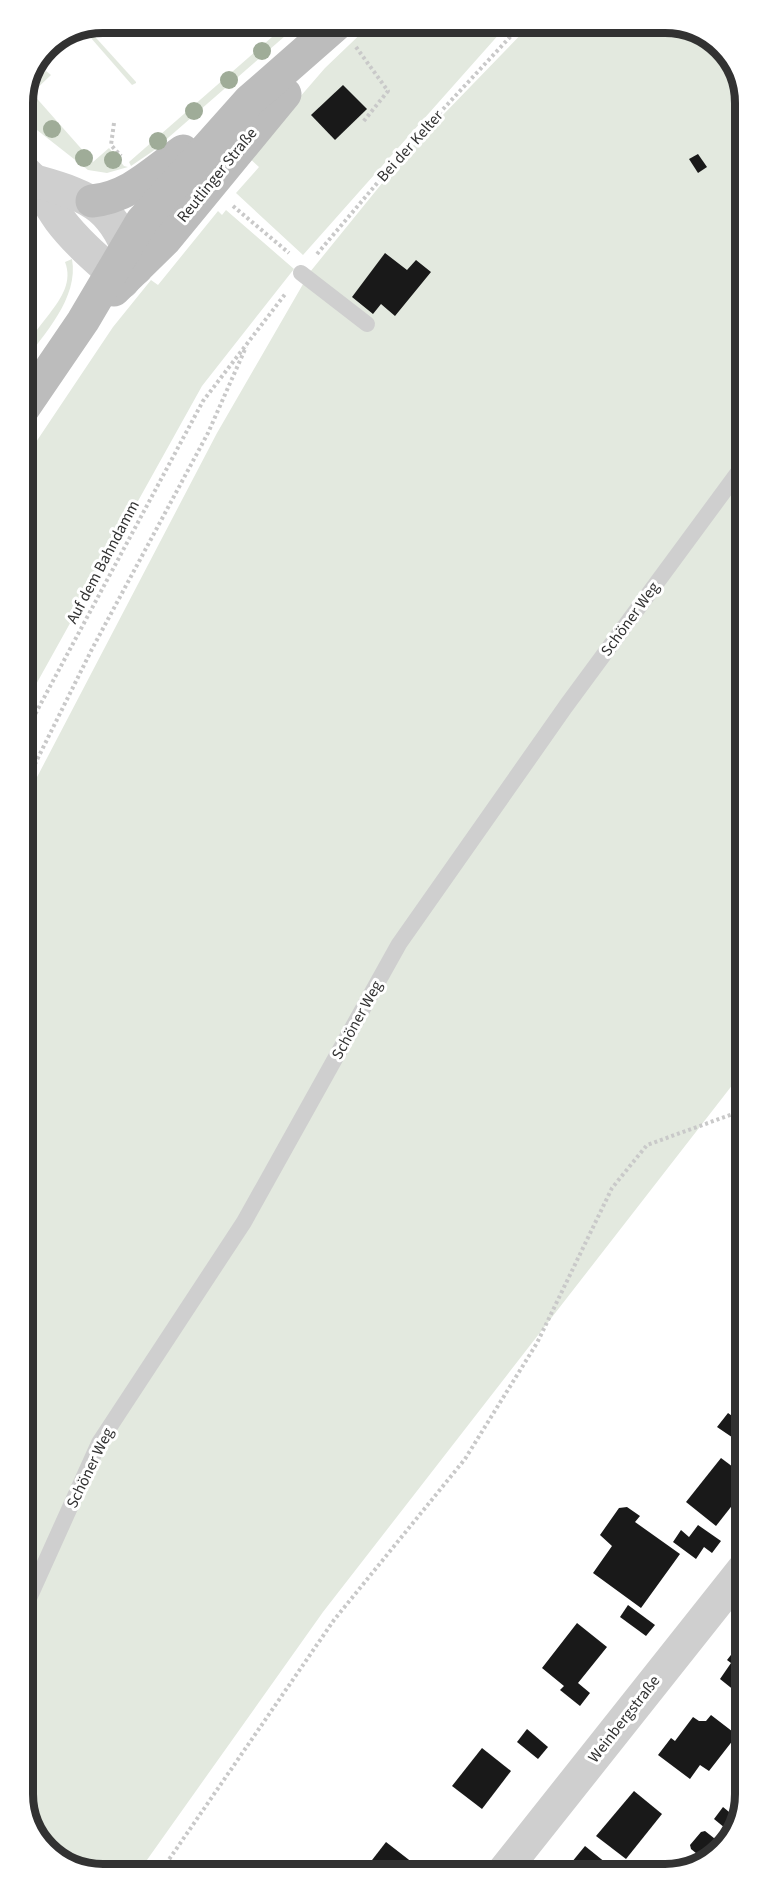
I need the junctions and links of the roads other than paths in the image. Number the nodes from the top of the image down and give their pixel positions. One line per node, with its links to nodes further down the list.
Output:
1 (331, 33): 3 (main road, Reutlinger Straße)
2 (334, 33): 7 (main road, Reutlinger Straße)
3 (249, 101): 6 (main road); 7 (main road, Reutlinger Straße)
4 (33, 176): 6 (street)
5 (33, 181): 7 (street)
6 (92, 201): 7 (street)
7 (124, 267): 10 (main road, Reutlinger Straße)
8 (301, 273): 9 (lane)
9 (367, 324)
10 (33, 395)
11 (735, 477): 13 (lane, Schöner Weg)
12 (735, 1580): 14 (street, Weinbergstraße)
13 (33, 1589)
14 (510, 1864)

